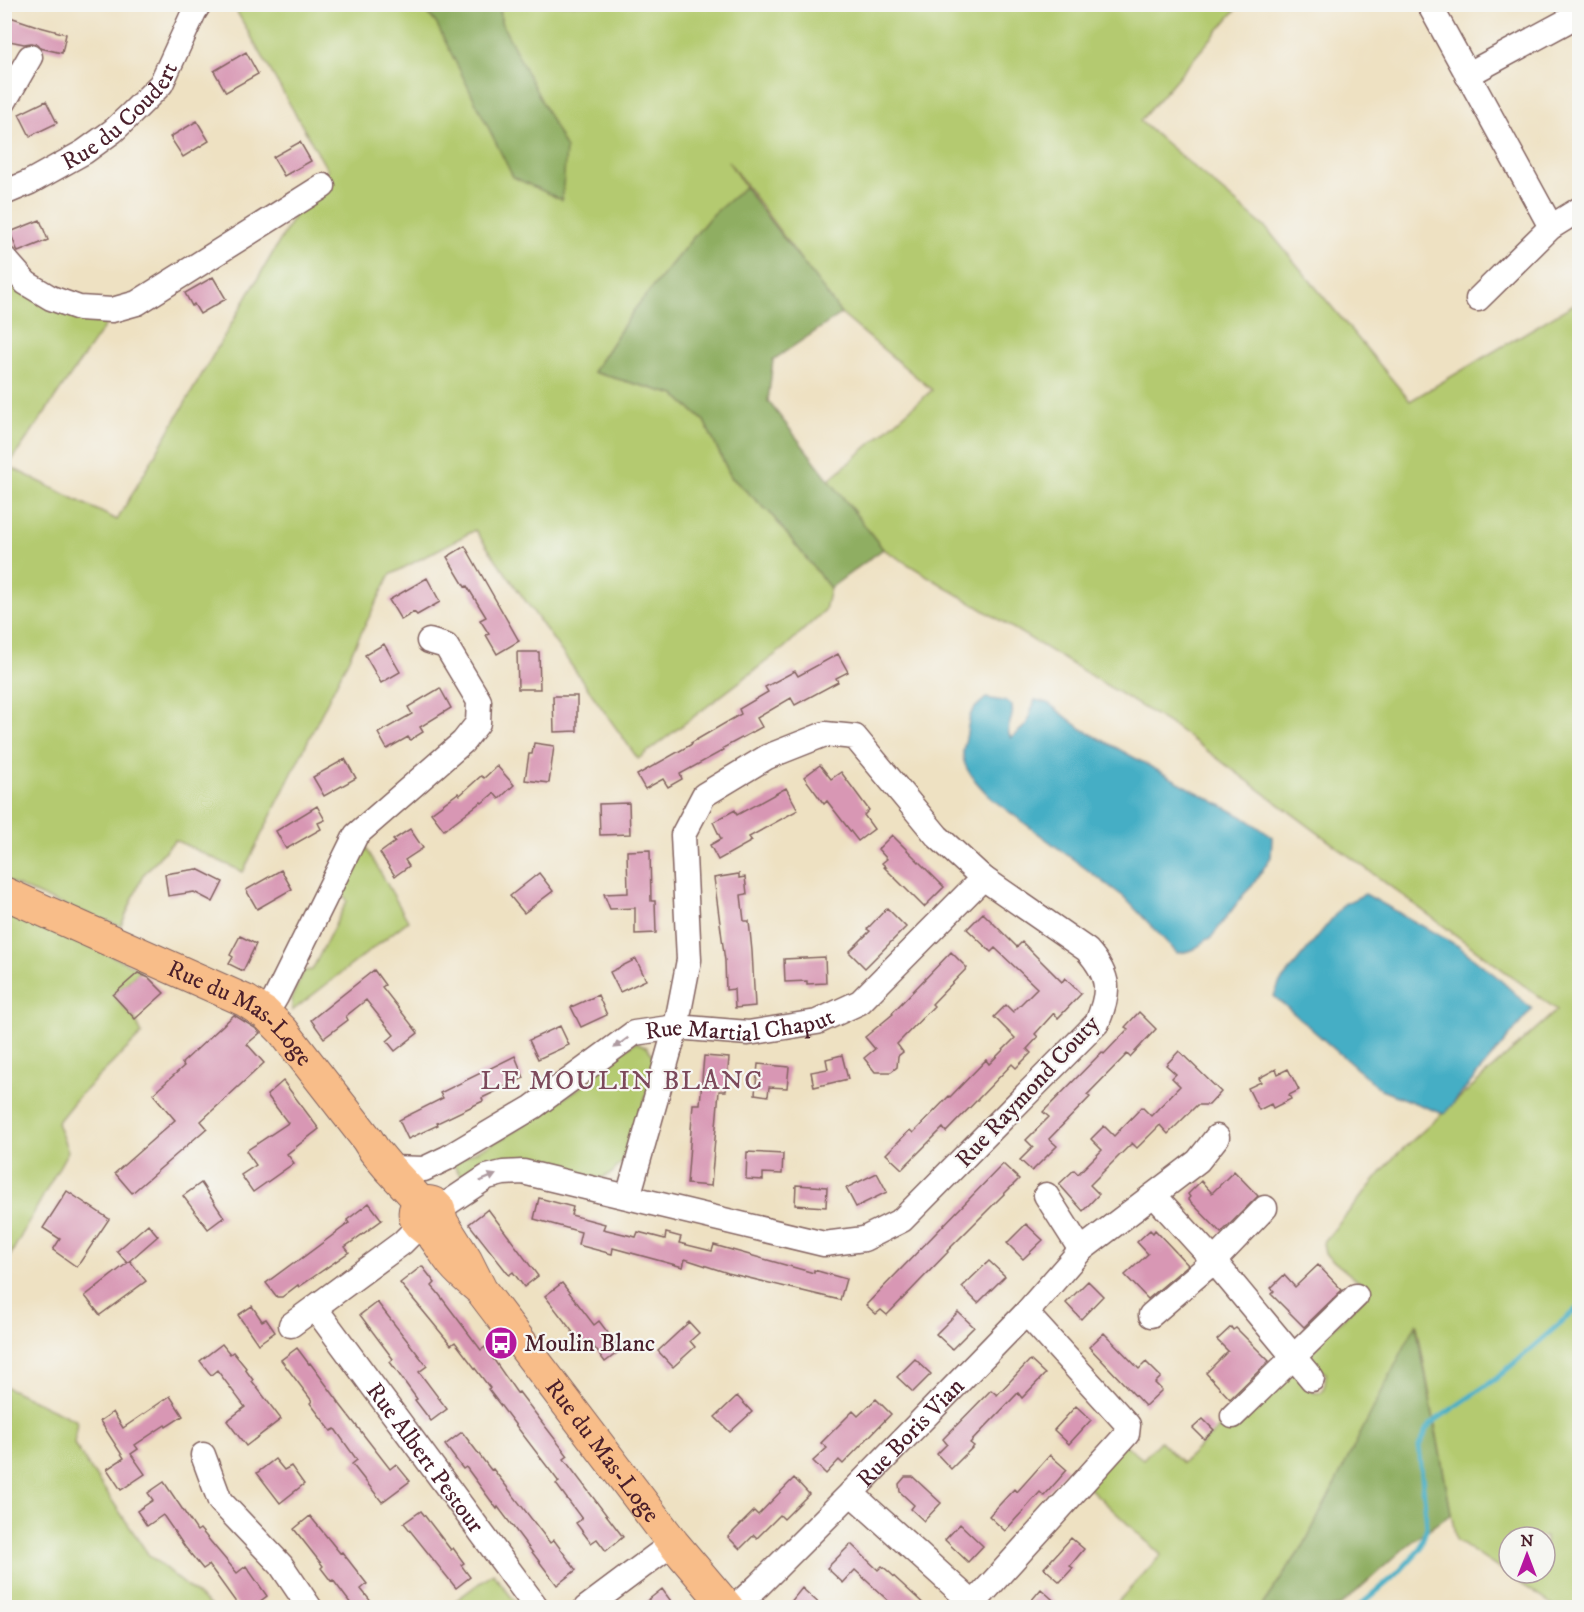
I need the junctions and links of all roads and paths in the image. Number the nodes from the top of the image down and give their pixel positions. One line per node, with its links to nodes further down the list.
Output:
1 (199, 4): 8 (street, Rue du Coudert)
2 (1434, 6): 5 (street)
3 (1580, 14): 5 (street)
4 (30, 57): 6 (street)
5 (1467, 75): 10 (street)
6 (4, 102)
7 (323, 186): 11 (street)
8 (4, 193)
9 (1580, 209): 10 (street)
10 (1551, 227): 12 (street)
11 (4, 258)
12 (1478, 299)
13 (429, 641): 16 (street)
14 (983, 878): 17 (street, Rue Martial Chaput); 17 (street, Rue Raymond Couty); 23 (street, Rue Raymond Couty)
15 (4, 893): 16 (main road, Rue du Mas-Loge)
16 (266, 1014): 20 (main road, Rue du Mas-Loge)
17 (676, 1028): 19 (street, Rue Martial Chaput, one-way to 19); 23 (street, Rue Raymond Couty)
18 (1217, 1137): 22 (street, Rue Boris Vian)
19 (440, 1161): 20 (street, Rue Martial Chaput); 25 (street)
20 (389, 1168): 25 (main road, Rue du Mas-Loge)
21 (1046, 1195): 26 (street)
22 (1155, 1195): 26 (street, Rue Boris Vian); 27 (street)
23 (628, 1197): 25 (street, Rue Raymond Couty, one-way to 23)
24 (1265, 1208): 27 (street)
25 (426, 1221): 29 (street); 38 (main road, Rue du Mas-Loge)
26 (1081, 1250): 30 (street, Rue Boris Vian)
27 (1214, 1261): 31 (street); 33 (street)
28 (1356, 1296): 33 (street)
29 (315, 1308): 32 (street); 41 (street, Rue Albert Pestour)
30 (1026, 1313): 37 (street, Rue Boris Vian); 39 (street)
31 (1151, 1315)
32 (291, 1325)
33 (1294, 1356): 34 (street); 35 (street)
34 (1312, 1379)
35 (1233, 1416)
36 (203, 1455): 40 (street)
37 (851, 1494): 39 (street); 44 (street, Rue Boris Vian)
38 (673, 1543): 42 (street); 43 (main road, Rue du Mas-Loge)
39 (976, 1605)
40 (310, 1608)
41 (537, 1608)
42 (586, 1608)
43 (728, 1608)
44 (734, 1608)

